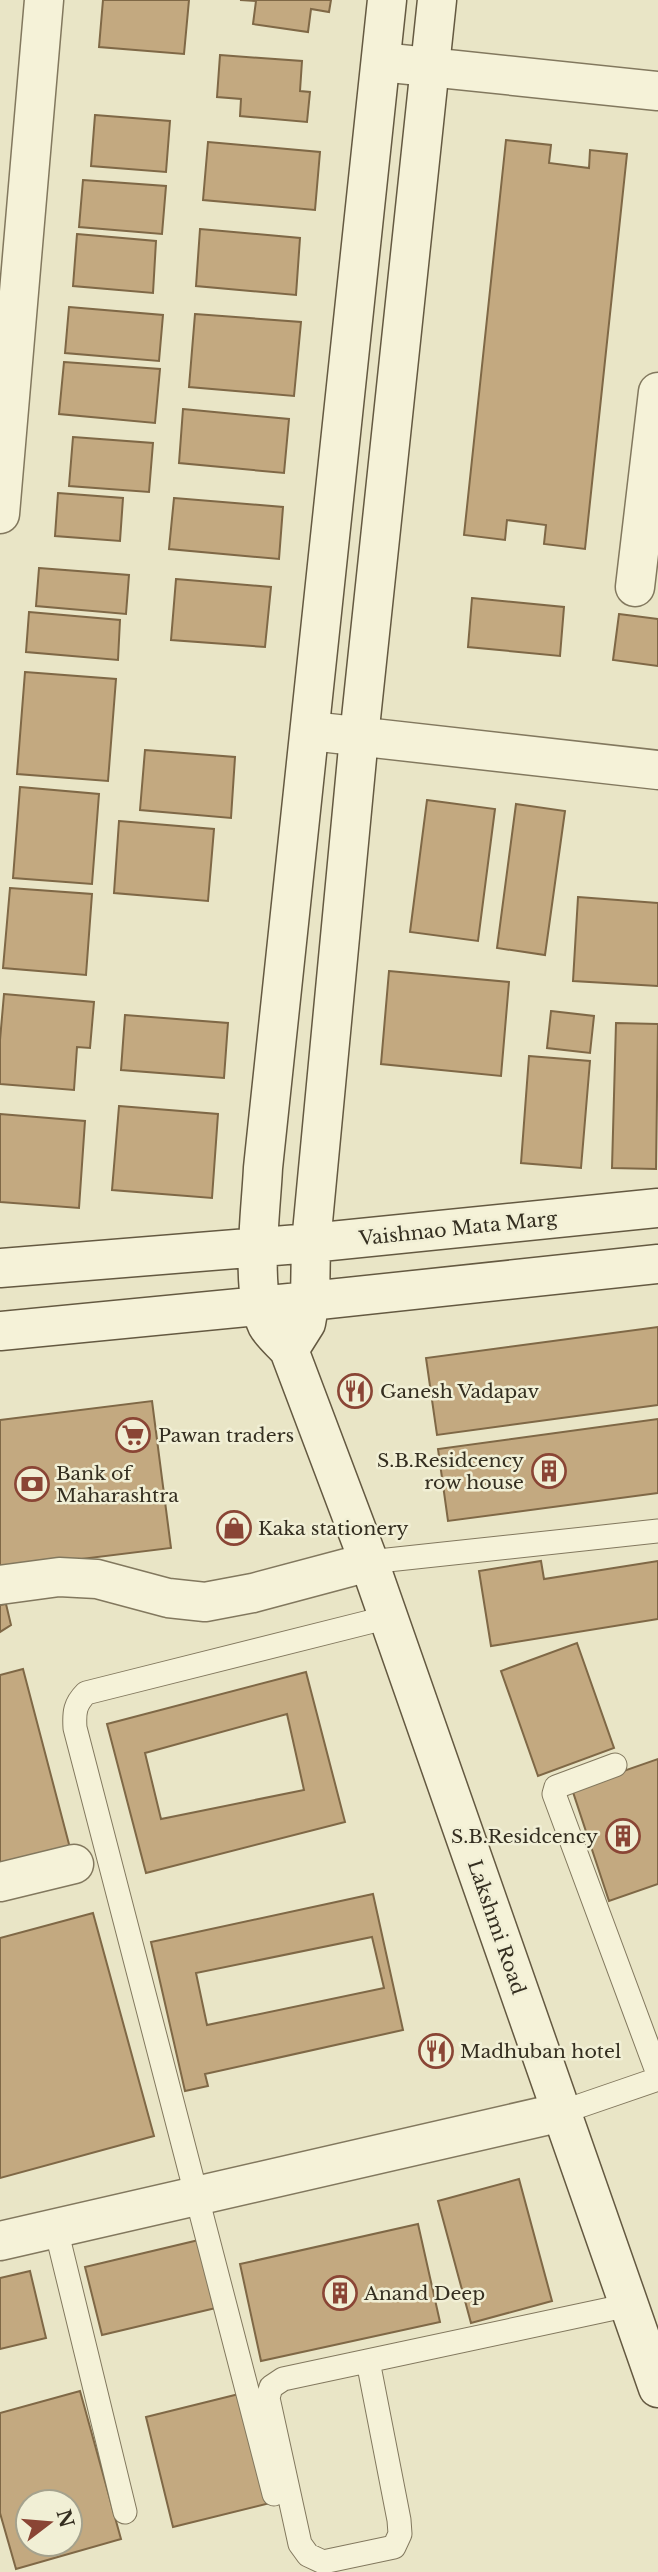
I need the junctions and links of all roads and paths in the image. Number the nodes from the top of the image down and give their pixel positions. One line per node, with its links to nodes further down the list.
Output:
1 (44, 0): 7 (main road)
2 (387, 0): 4 (main road)
3 (437, 0): 5 (main road)
4 (381, 62): 5 (main road); 11 (main road)
5 (431, 67): 6 (main road); 12 (main road)
6 (658, 91)
7 (13, 213): 9 (main road)
8 (658, 392): 10 (main road)
9 (0, 514)
10 (635, 587)
11 (311, 731): 12 (main road); 16 (main road)
12 (359, 737): 13 (main road); 15 (main road)
13 (658, 770)
14 (658, 1208): 15 (main road, Vaishnao Mata Marg)
15 (312, 1243): 16 (main road, Vaishnao Mata Marg); 19 (main road)
16 (259, 1247): 18 (main road, Vaishnao Mata Marg); 20 (main road)
17 (658, 1264): 19 (main road)
18 (0, 1268)
19 (310, 1301): 20 (main road); 22 (main road)
20 (260, 1306): 21 (main road); 22 (main road, Lakshmi Road)
21 (0, 1331)
22 (289, 1350): 24 (main road, Lakshmi Road)
23 (658, 1531): 24 (lane)
24 (369, 1562): 25 (main road); 26 (main road, Lakshmi Road)
25 (0, 1585)
26 (389, 1617): 31 (main road, Lakshmi Road); 32 (lane)
27 (615, 1765): 30 (lane)
28 (74, 1864): 29 (main road)
29 (0, 1882)
30 (658, 2077): 31 (lane)
31 (562, 2112): 32 (main road); 35 (main road, Lakshmi Road)
32 (198, 2196): 33 (main road); 38 (lane)
33 (56, 2229): 34 (main road); 39 (lane)
34 (0, 2241)
35 (629, 2305): 36 (lane); 37 (main road, Lakshmi Road)
36 (368, 2361): 36 (lane)
37 (658, 2388)
38 (274, 2494)
39 (125, 2512)

